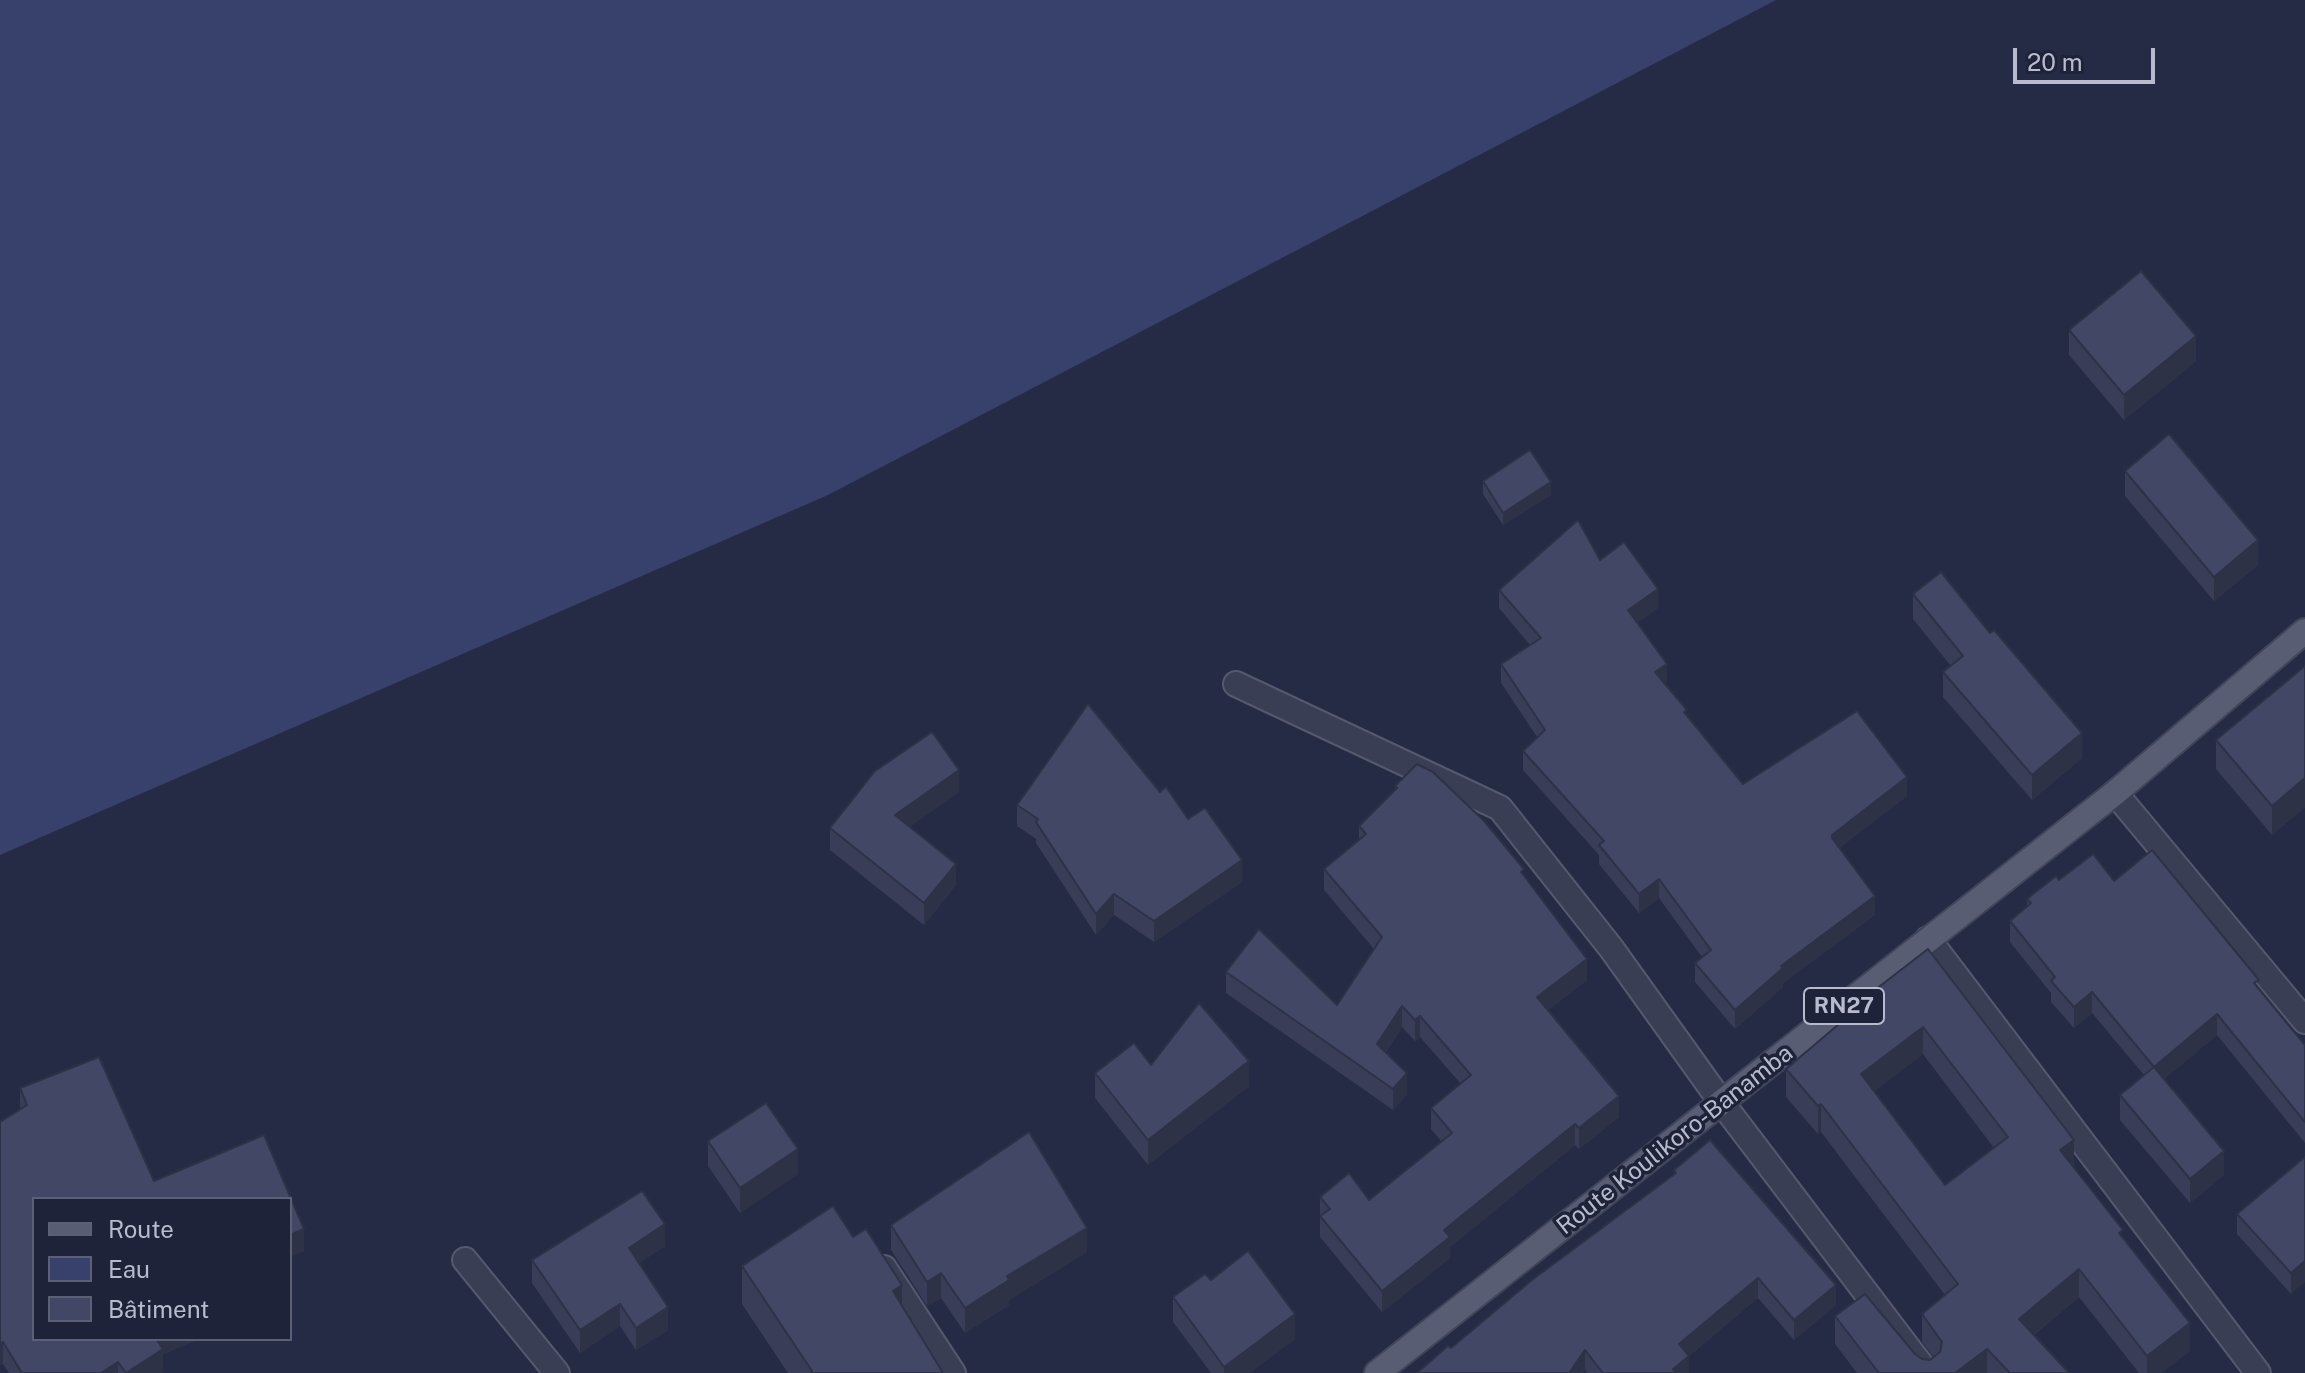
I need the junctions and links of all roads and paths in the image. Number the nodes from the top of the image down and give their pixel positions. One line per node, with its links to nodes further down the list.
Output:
1 (2305, 631): 3 (main road, Route Koulikoro-Banamba / RN27)
2 (1236, 684): 6 (street)
3 (2115, 793): 4 (main road, Route Koulikoro-Banamba / RN27); 5 (street)
4 (1928, 939): 6 (main road, Route Koulikoro-Banamba / RN27); 13 (street)
5 (2305, 1021)
6 (1722, 1103): 11 (main road, Route Koulikoro-Banamba / RN27); 12 (street)
7 (870, 1246): 10 (street)
8 (465, 1260): 9 (street)
9 (557, 1373)
10 (953, 1373)
11 (1377, 1373)
12 (1927, 1373)
13 (2258, 1373)

